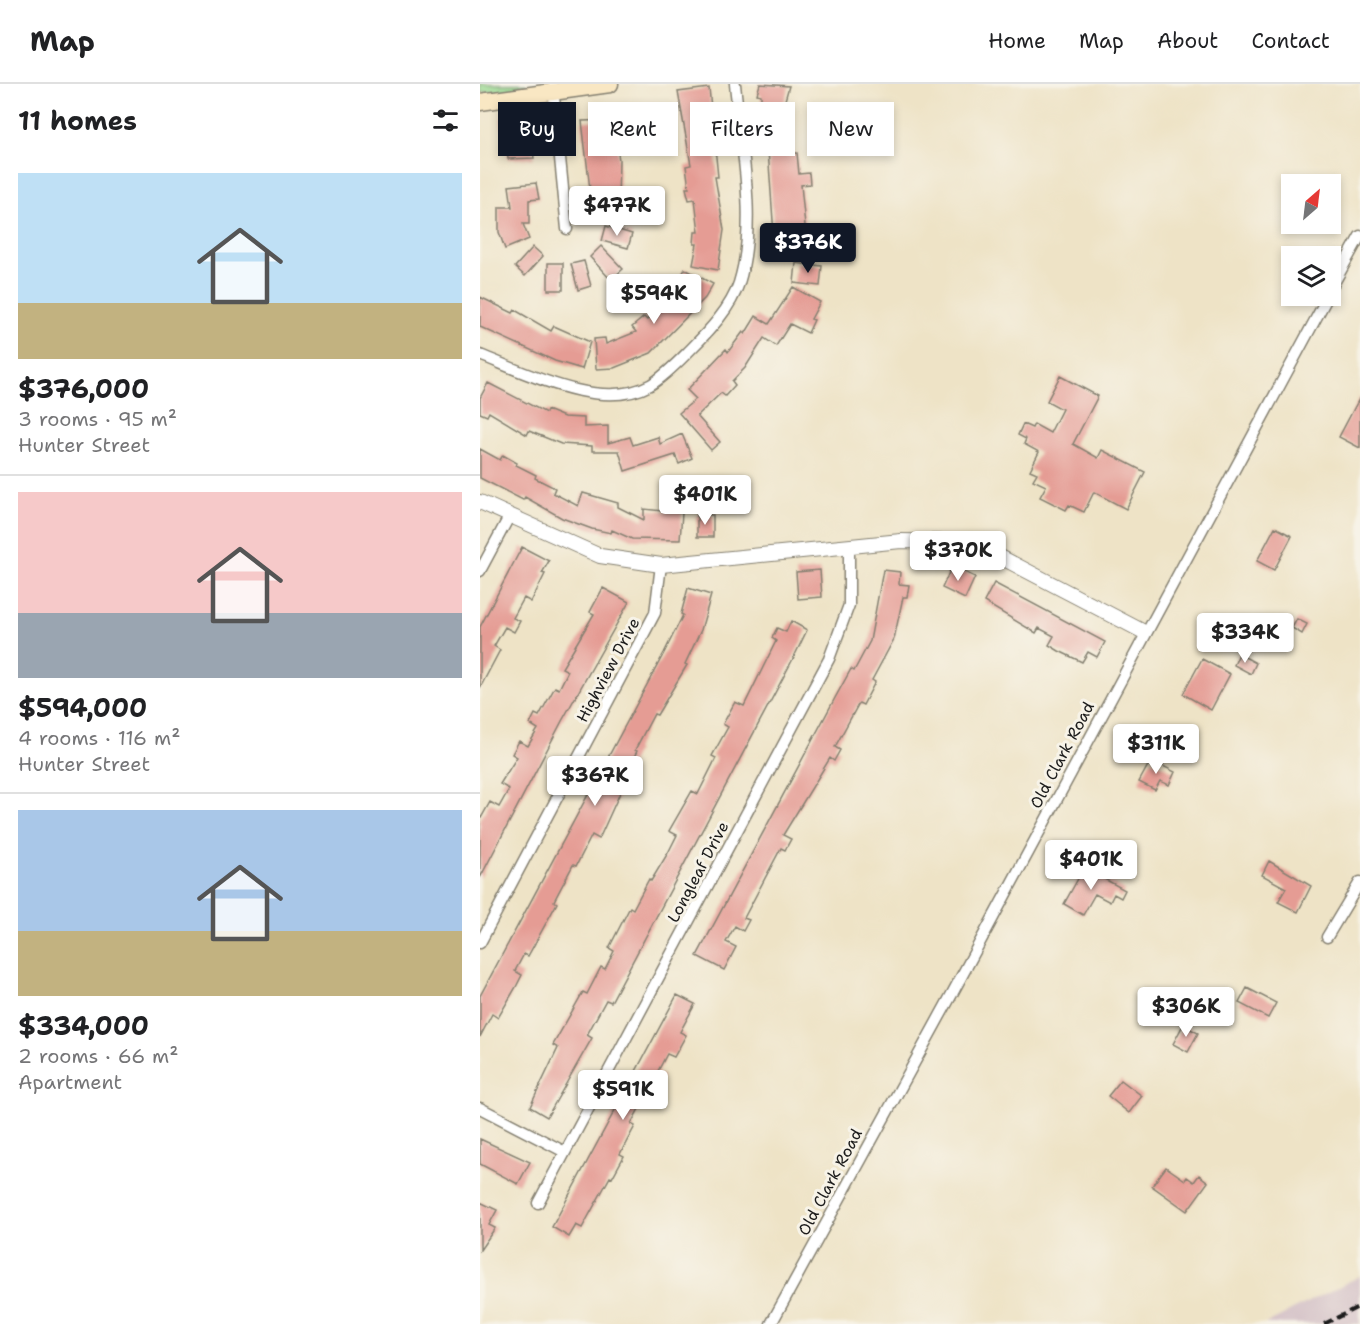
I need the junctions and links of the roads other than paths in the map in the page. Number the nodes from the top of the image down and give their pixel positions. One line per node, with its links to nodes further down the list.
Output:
1 (610, 84): 3 (main road)
2 (735, 84): 9 (street)
3 (553, 87): 4 (main road); 5 (street)
4 (480, 102)
5 (567, 229)
6 (1360, 236): 7 (street)
7 (1341, 270)
8 (1323, 306): 15 (street, Old Clark Road)
9 (480, 355)
10 (480, 502): 11 (street)
11 (510, 515): 13 (street); 14 (street)
12 (849, 546): 13 (street); 15 (street); 20 (street, Longleaf Drive)
13 (661, 565): 18 (street, Highview Drive)
14 (480, 571)
15 (1144, 632): 22 (street, Old Clark Road)
16 (1360, 882): 17 (street)
17 (1327, 937)
18 (480, 943)
19 (480, 1108): 20 (street)
20 (566, 1152): 21 (street, Longleaf Drive)
21 (538, 1203)
22 (771, 1324)

